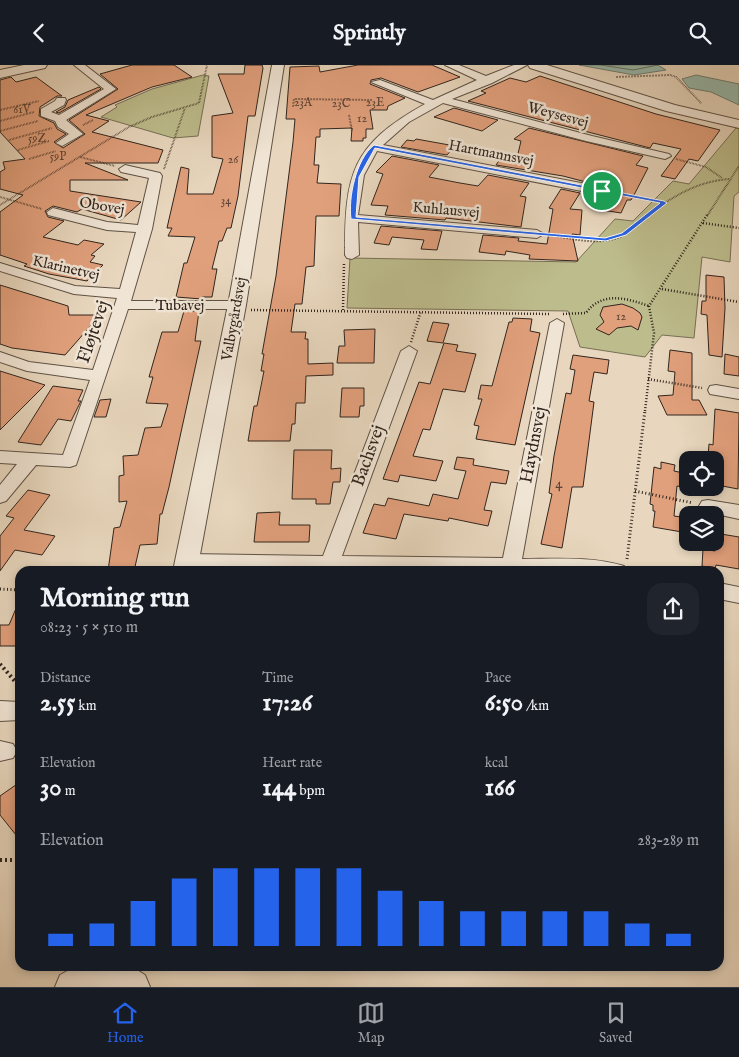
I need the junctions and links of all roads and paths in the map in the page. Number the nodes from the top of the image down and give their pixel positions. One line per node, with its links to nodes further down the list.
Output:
1 (41, 65): 8 (street)
2 (79, 65): 19 (street)
3 (207, 65): 16 (path)
4 (278, 65): 54 (street, Valbygårdsvej)
5 (450, 65): 11 (street)
6 (522, 65): 11 (street)
7 (534, 65): 20 (street)
8 (0, 75)
9 (610, 77): 20 (path)
10 (376, 81): 14 (street)
11 (488, 81): 14 (street)
12 (61, 100): 17 (path); 19 (street)
13 (372, 100): 15 (path)
14 (440, 102): 27 (street); 29 (street, Weysesvej)
15 (294, 107)
16 (185, 108): 30 (path); 34 (path)
17 (0, 111)
18 (349, 115): 24 (path)
19 (55, 118): 21 (path); 23 (path); 25 (path); 26 (street)
20 (715, 119): 22 (street)
21 (0, 121)
22 (739, 124)
23 (0, 131)
24 (352, 131)
25 (9, 140)
26 (62, 143): 28 (path); 31 (path)
27 (374, 147): 37 (street, Hartmannsvej); 43 (street)
28 (18, 150)
29 (665, 156): 35 (path)
30 (80, 157): 33 (path); 39 (path)
31 (29, 159)
32 (739, 166): 36 (path)
33 (125, 169): 34 (street)
34 (156, 176): 46 (street, Fløjtevej)
35 (722, 179): 36 (path); 40 (path)
36 (731, 179): 44 (path)
37 (602, 191): 40 (path)
38 (0, 197): 39 (path)
39 (9, 200): 41 (path); 42 (path)
40 (664, 203): 47 (path)
41 (0, 205)
42 (53, 212): 46 (street, Obovej)
43 (353, 218): 47 (street, Kuhlausvej); 48 (street)
44 (703, 223): 45 (path); 50 (path)
45 (739, 228)
46 (146, 229): 51 (street, Fløjtevej)
47 (537, 234)
48 (352, 255): 55 (path)
49 (0, 267): 51 (street, Klarinetvej)
50 (662, 289): 52 (path); 53 (path)
51 (125, 300): 54 (street, Tubavej); 60 (street, Fløjtevej)
52 (739, 302)
53 (649, 306): 56 (path); 61 (path)
54 (242, 307): 55 (path); 72 (street, Valbygårdsvej)
55 (343, 310): 56 (path)
56 (421, 311): 58 (path)
57 (557, 323): 73 (street, Haydnsvej)
58 (408, 351): 71 (street, Bachsvej)
59 (0, 357): 60 (street)
60 (99, 377): 65 (street, Fløjtevej)
61 (648, 379): 62 (path); 66 (path)
62 (716, 390): 63 (street)
63 (739, 394)
64 (0, 457): 65 (street, Fløjtevej)
65 (30, 460): 67 (street)
66 (635, 491): 68 (path); 74 (path)
67 (0, 497)
68 (708, 506)
69 (724, 509): 70 (street)
70 (739, 512)
71 (330, 562): 72 (street); 73 (street)
72 (186, 566)
73 (511, 566)
74 (622, 566)
75 (0, 589): 76 (path)
76 (15, 590)
77 (724, 592): 78 (street)
78 (739, 595)
79 (0, 664): 80 (path)
80 (15, 681)
81 (0, 860): 82 (path)
82 (15, 860)
83 (115, 976): 84 (street)
84 (72, 987)

